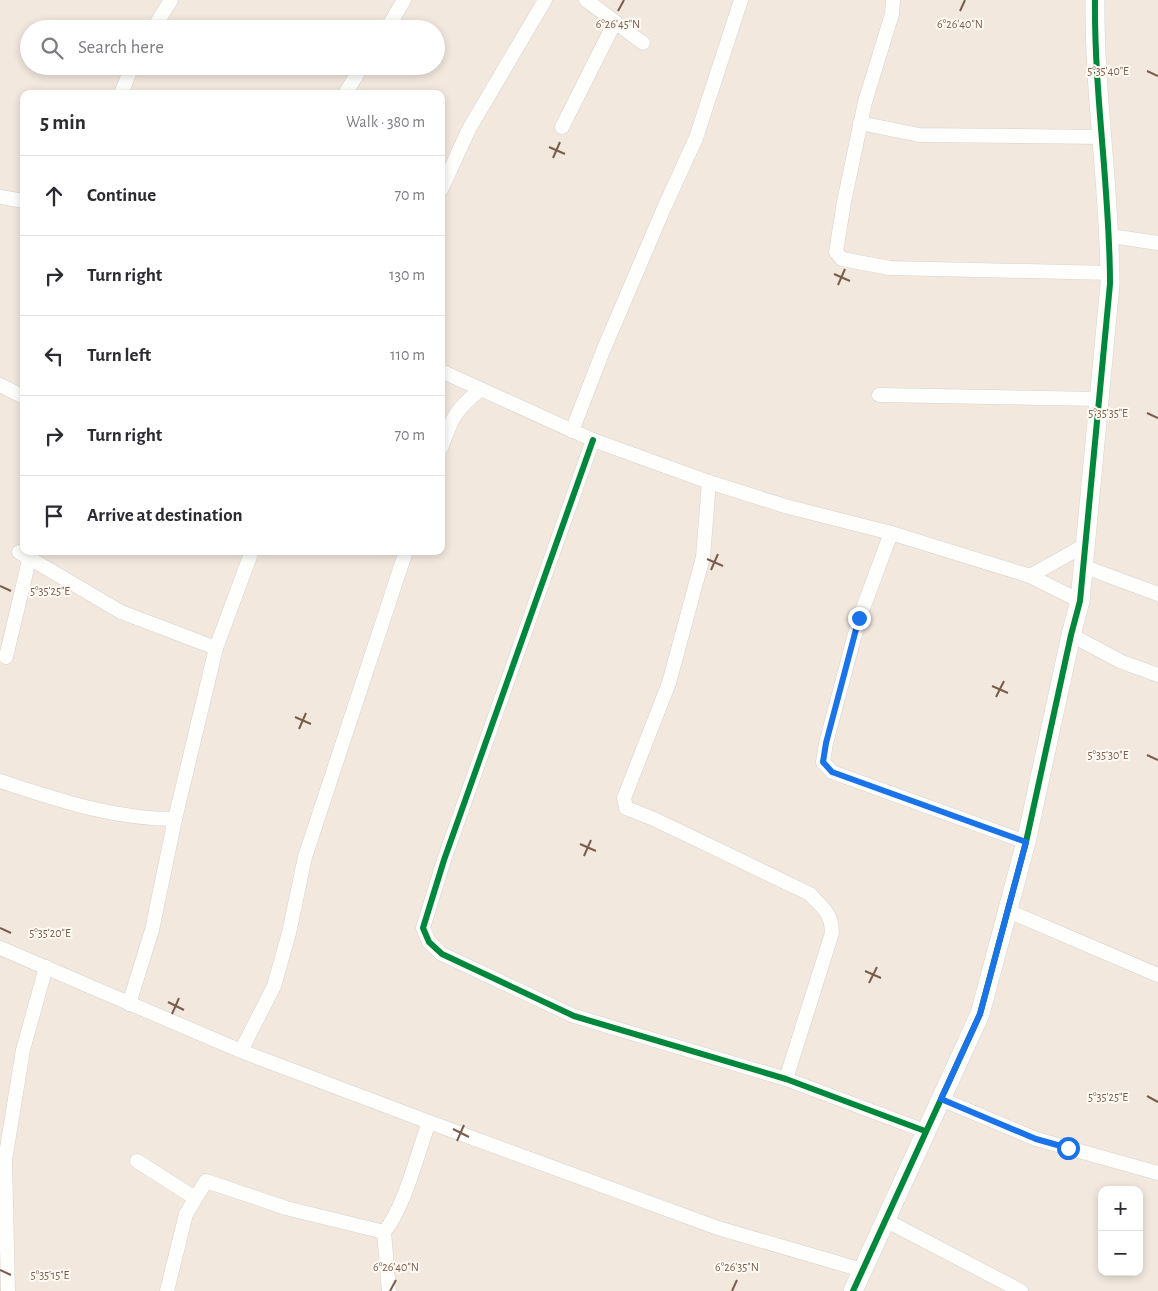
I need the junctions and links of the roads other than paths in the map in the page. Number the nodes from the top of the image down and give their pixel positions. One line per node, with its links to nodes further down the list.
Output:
1 (171, 0): 8 (street)
2 (404, 0): 9 (street)
3 (545, 0): 19 (street)
4 (586, 0): 10 (street)
5 (740, 0): 31 (street)
6 (893, 0): 16 (street)
7 (1095, 0): 18 (street)
8 (159, 20)
9 (392, 20)
10 (616, 22): 11 (street); 17 (street)
11 (643, 43)
12 (128, 75): 14 (street)
13 (357, 75): 15 (street)
14 (123, 90)
15 (347, 90)
16 (860, 123): 18 (street); 24 (street)
17 (562, 127)
18 (1103, 137): 22 (street)
19 (445, 181)
20 (0, 197): 21 (street)
21 (20, 200)
22 (1111, 236): 23 (street); 24 (street)
23 (1158, 242)
24 (1110, 273): 30 (street)
25 (445, 373): 27 (street)
26 (0, 385): 28 (street)
27 (480, 390): 31 (street); 32 (street)
28 (20, 395)
29 (879, 395): 30 (street)
30 (1099, 399): 36 (street)
31 (572, 431): 33 (street)
32 (445, 437)
33 (593, 440): 34 (street); 58 (street)
34 (709, 482): 35 (street); 58 (street)
35 (891, 533): 42 (street); 51 (street)
36 (1085, 545): 41 (street); 42 (street)
37 (24, 555): 47 (street)
38 (26, 555): 46 (street)
39 (251, 555): 46 (street)
40 (405, 555): 57 (street)
41 (1082, 566): 43 (street); 44 (street)
42 (1030, 576): 44 (street)
43 (1158, 594)
44 (1080, 601): 45 (street)
45 (1071, 635): 48 (street); 51 (street)
46 (216, 648): 50 (street)
47 (6, 657)
48 (1158, 675)
49 (0, 781): 50 (street)
50 (175, 819): 56 (street)
51 (1026, 842): 52 (street)
52 (1008, 911): 55 (street); 59 (street)
53 (0, 948): 54 (street)
54 (46, 967): 56 (street); 68 (street)
55 (1158, 975)
56 (129, 1004): 57 (street)
57 (241, 1051): 60 (street)
58 (786, 1080): 61 (street)
59 (941, 1099): 61 (street); 63 (street)
60 (429, 1122): 66 (street); 67 (street)
61 (925, 1131): 65 (street)
62 (137, 1161): 64 (street)
63 (1158, 1174)
64 (195, 1198): 66 (street); 69 (street)
65 (887, 1221): 67 (street); 72 (street)
66 (384, 1232): 70 (street)
67 (862, 1270): 71 (street)
68 (8, 1291)
69 (167, 1291)
70 (389, 1291)
71 (853, 1291)
72 (1021, 1291)

